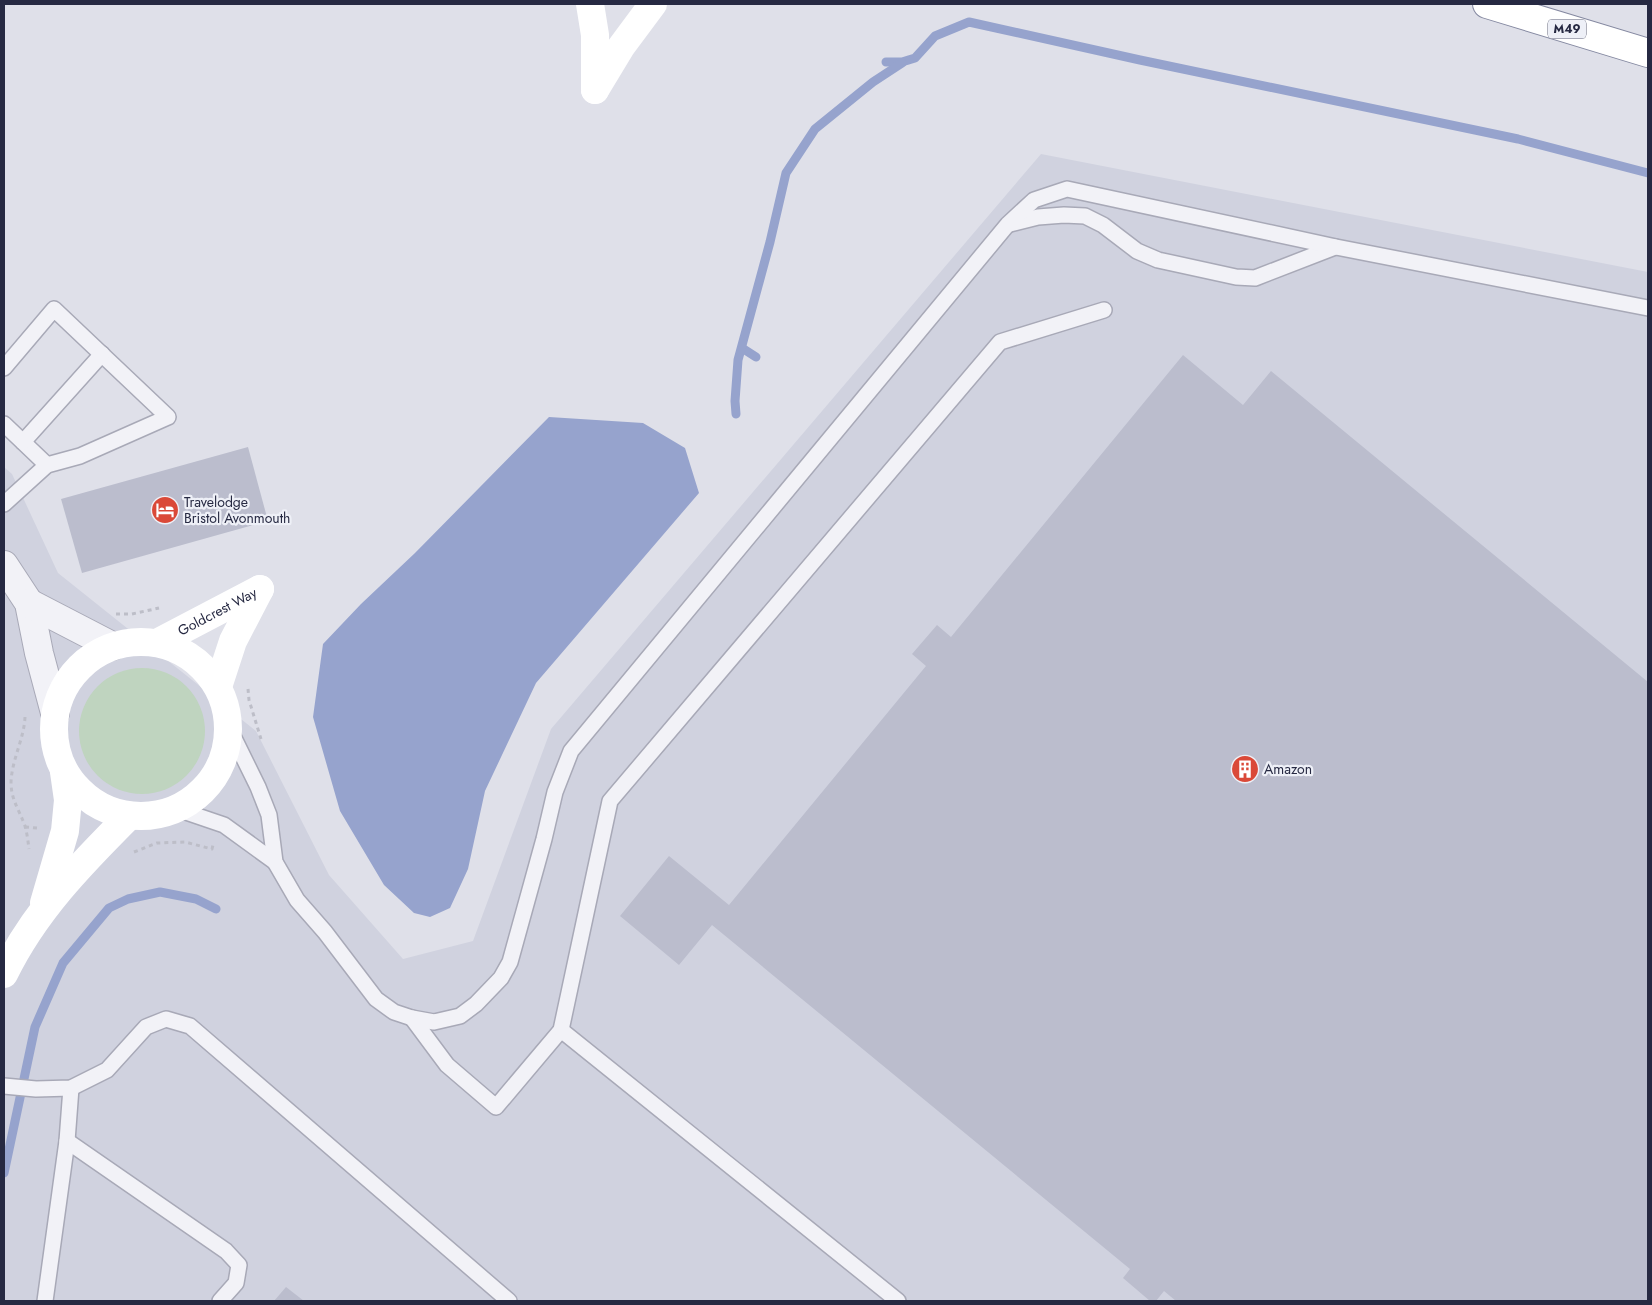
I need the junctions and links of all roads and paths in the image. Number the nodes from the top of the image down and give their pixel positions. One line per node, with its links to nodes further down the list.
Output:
1 (590, 4): 2 (main road)
2 (653, 4)
3 (1487, 4): 4 (main road, M49)
4 (1648, 53)
5 (1008, 224): 6 (lane); 6 (lane); 36 (lane)
6 (1336, 247): 7 (lane)
7 (1648, 308)
8 (1104, 310): 37 (lane)
9 (102, 354): 10 (lane); 12 (lane); 13 (lane)
10 (4, 368)
11 (4, 424): 12 (lane)
12 (23, 442): 13 (lane)
13 (47, 465): 14 (lane)
14 (4, 504)
15 (4, 565): 16 (street)
16 (29, 603): 20 (street); 24 (street)
17 (167, 606): 18 (path)
18 (109, 614)
19 (157, 643): 20 (main road); 22 (main road); 22 (main road, Goldcrest Way)
20 (112, 646): 24 (main road)
21 (248, 683): 26 (path)
22 (218, 688): 25 (main road)
23 (25, 713): 31 (path)
24 (55, 713): 27 (main road)
25 (229, 728): 28 (main road); 33 (lane)
26 (263, 745)
27 (64, 772): 29 (main road); 34 (main road)
28 (176, 809): 29 (main road); 33 (lane)
29 (129, 816): 34 (main road)
30 (212, 849): 32 (path)
31 (30, 854)
32 (128, 855)
33 (275, 862): 36 (lane)
34 (41, 911): 35 (main road)
35 (4, 974)
36 (412, 1018): 37 (lane)
37 (561, 1030): 44 (lane)
38 (6, 1087): 39 (lane)
39 (71, 1088): 40 (lane); 43 (lane)
40 (67, 1141): 41 (lane); 42 (lane)
41 (45, 1301)
42 (220, 1301)
43 (509, 1301)
44 (898, 1301)

